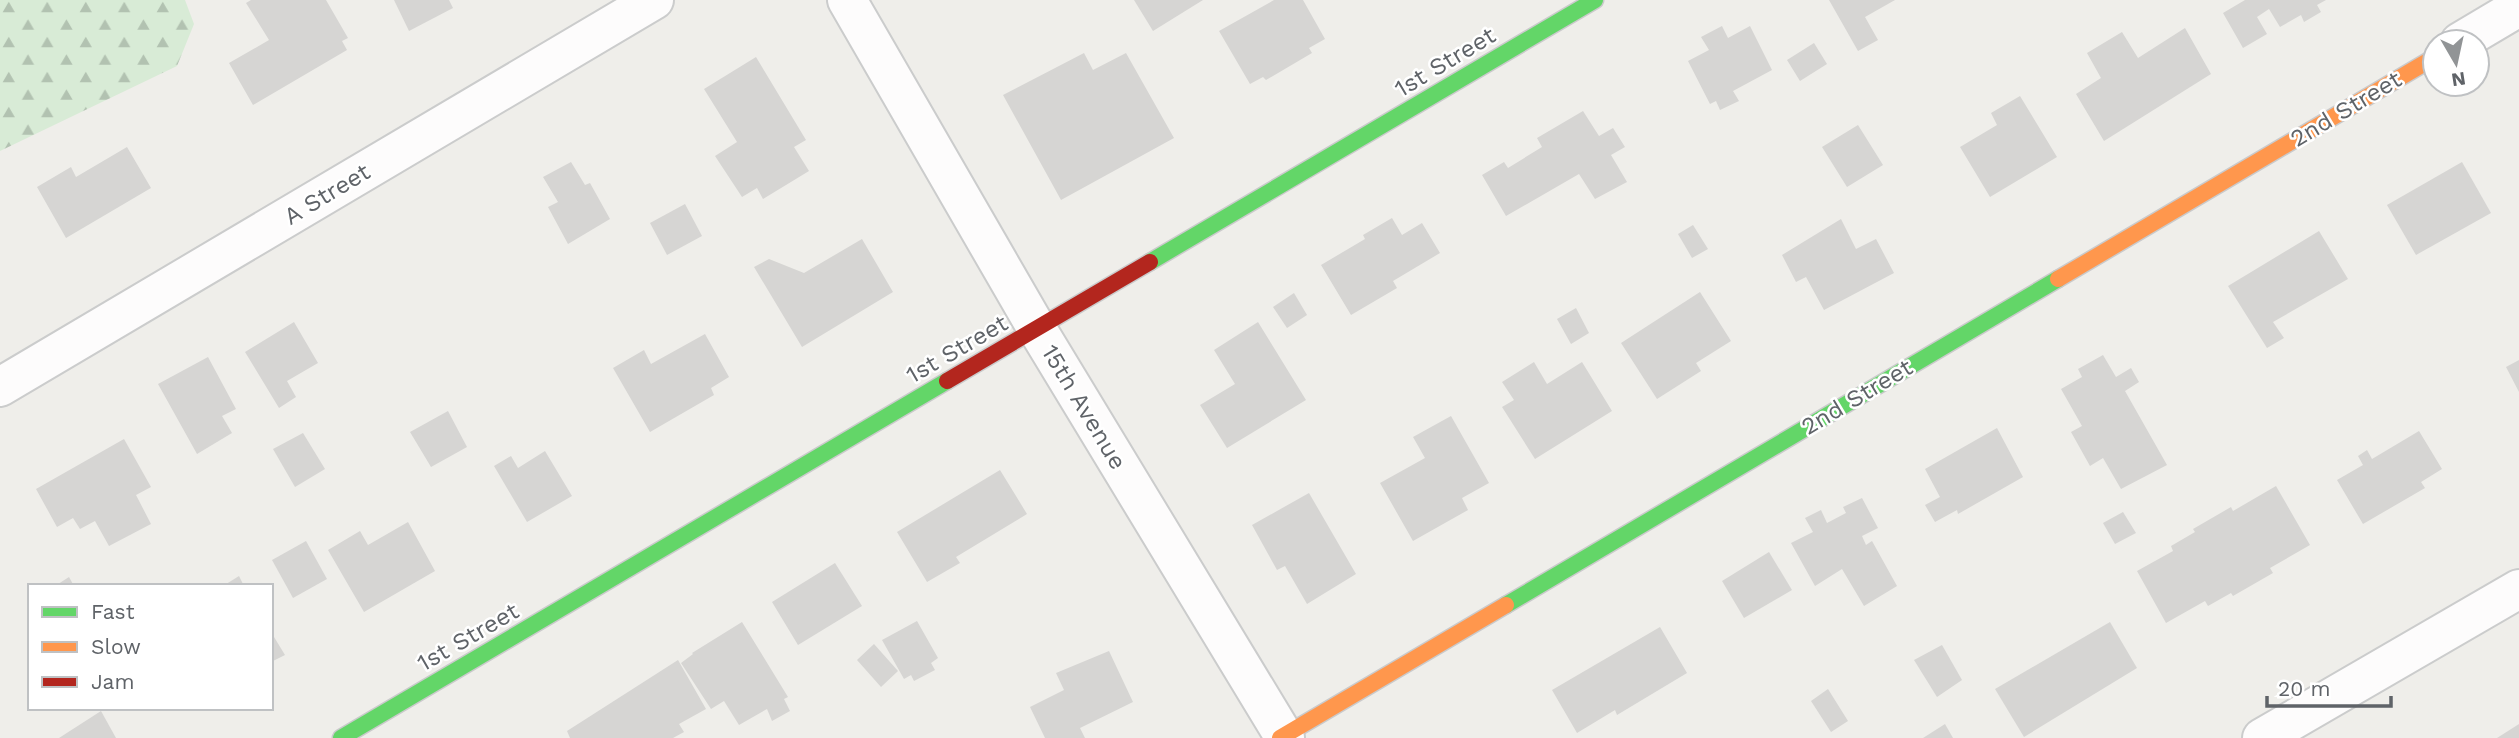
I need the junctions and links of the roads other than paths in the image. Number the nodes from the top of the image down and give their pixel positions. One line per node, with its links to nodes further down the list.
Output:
1 (654, 0): 8 (street, A Street)
2 (847, 0): 7 (street, 15th Avenue)
3 (1595, 0): 7 (street, 1st Street)
4 (2519, 7): 5 (street)
5 (2484, 28)
6 (2421, 65): 10 (street, 2nd Street)
7 (1037, 328): 10 (street, 15th Avenue); 11 (street, 1st Street)
8 (0, 387)
9 (2519, 589): 12 (street)
10 (1283, 737)
11 (341, 738)
12 (2262, 738)

